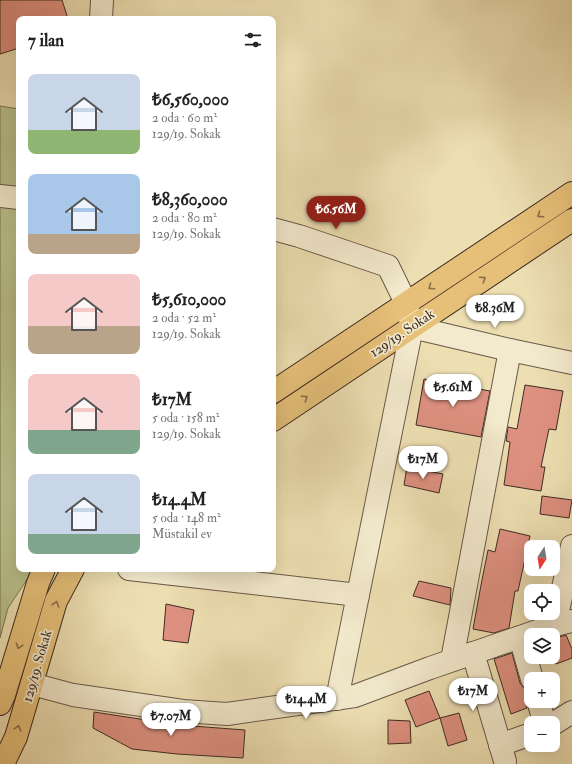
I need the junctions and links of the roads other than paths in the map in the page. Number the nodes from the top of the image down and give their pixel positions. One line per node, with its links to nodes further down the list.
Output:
1 (102, 0): 2 (street)
2 (101, 16)
3 (572, 193): 8 (main road, 129/19. Sokak, one-way to 8)
4 (0, 196): 5 (street)
5 (16, 198)
6 (572, 220): 9 (main road, 129/19. Sokak, one-way to 6)
7 (276, 231): 8 (street)
8 (406, 303): 9 (street); 12 (main road, 129/19. Sokak)
9 (412, 327): 10 (street); 13 (main road, 129/19. Sokak, one-way to 9); 18 (street)
10 (510, 350): 11 (street); 22 (street)
11 (572, 363)
12 (276, 390)
13 (276, 418)
14 (572, 546): 19 (street)
15 (43, 572): 26 (main road, 129/19. Sokak, one-way to 26)
16 (71, 572): 24 (main road, 129/19. Sokak, one-way to 16)
17 (154, 572): 18 (street)
18 (358, 596): 25 (street)
19 (563, 623): 20 (street)
20 (520, 637): 21 (street); 23 (street)
21 (473, 653): 22 (street); 29 (street)
22 (452, 660): 25 (street)
23 (530, 672)
24 (32, 684): 25 (street); 30 (main road, 129/19. Sokak, one-way to 24)
25 (337, 699)
26 (0, 704)
27 (572, 712): 28 (street)
28 (560, 720)
29 (524, 739)
30 (3, 764)

